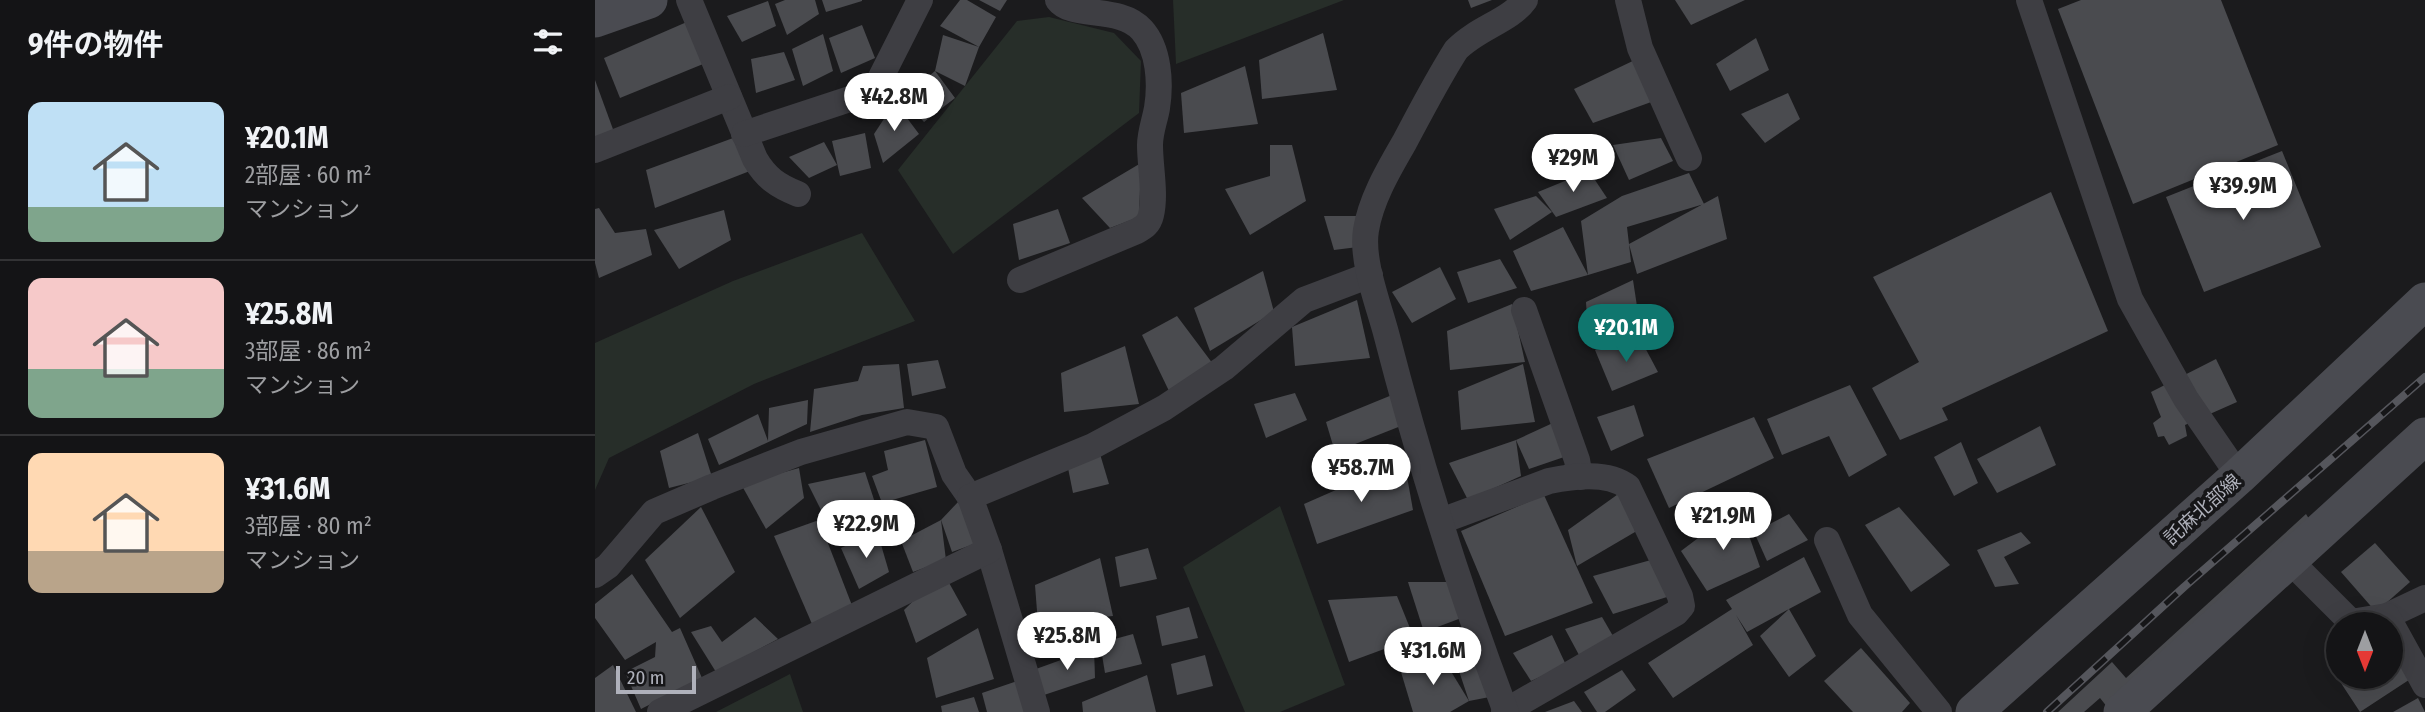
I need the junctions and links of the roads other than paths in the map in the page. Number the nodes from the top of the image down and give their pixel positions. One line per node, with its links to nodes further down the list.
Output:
1 (649, 0): 8 (main road)
2 (689, 0): 9 (street)
3 (920, 0): 10 (street)
4 (1058, 0): 15 (street)
5 (1525, 0): 14 (street)
6 (1628, 0): 12 (street)
7 (2029, 0): 19 (street)
8 (595, 19)
9 (729, 97): 10 (street); 11 (street)
10 (744, 134): 13 (street)
11 (595, 150)
12 (1689, 158)
13 (798, 194)
14 (1370, 275): 21 (street); 22 (street)
15 (1020, 280)
16 (2425, 301): 19 (main road, 託麻北部線)
17 (1524, 310): 20 (street)
18 (2425, 436): 25 (main road)
19 (2239, 476): 36 (main road, 託麻北部線)
20 (1580, 477): 22 (street); 34 (street)
21 (970, 497): 24 (street); 26 (street)
22 (1441, 521): 34 (street)
23 (1827, 540): 35 (street)
24 (989, 550): 32 (street); 33 (street)
25 (2290, 560): 28 (street); 37 (main road)
26 (595, 575)
27 (2425, 598): 29 (street)
28 (2341, 612)
29 (2397, 612)
30 (2403, 646): 31 (street)
31 (2425, 685)
32 (660, 712)
33 (1037, 712)
34 (1505, 712)
35 (1939, 712)
36 (1974, 712)
37 (2122, 712)

